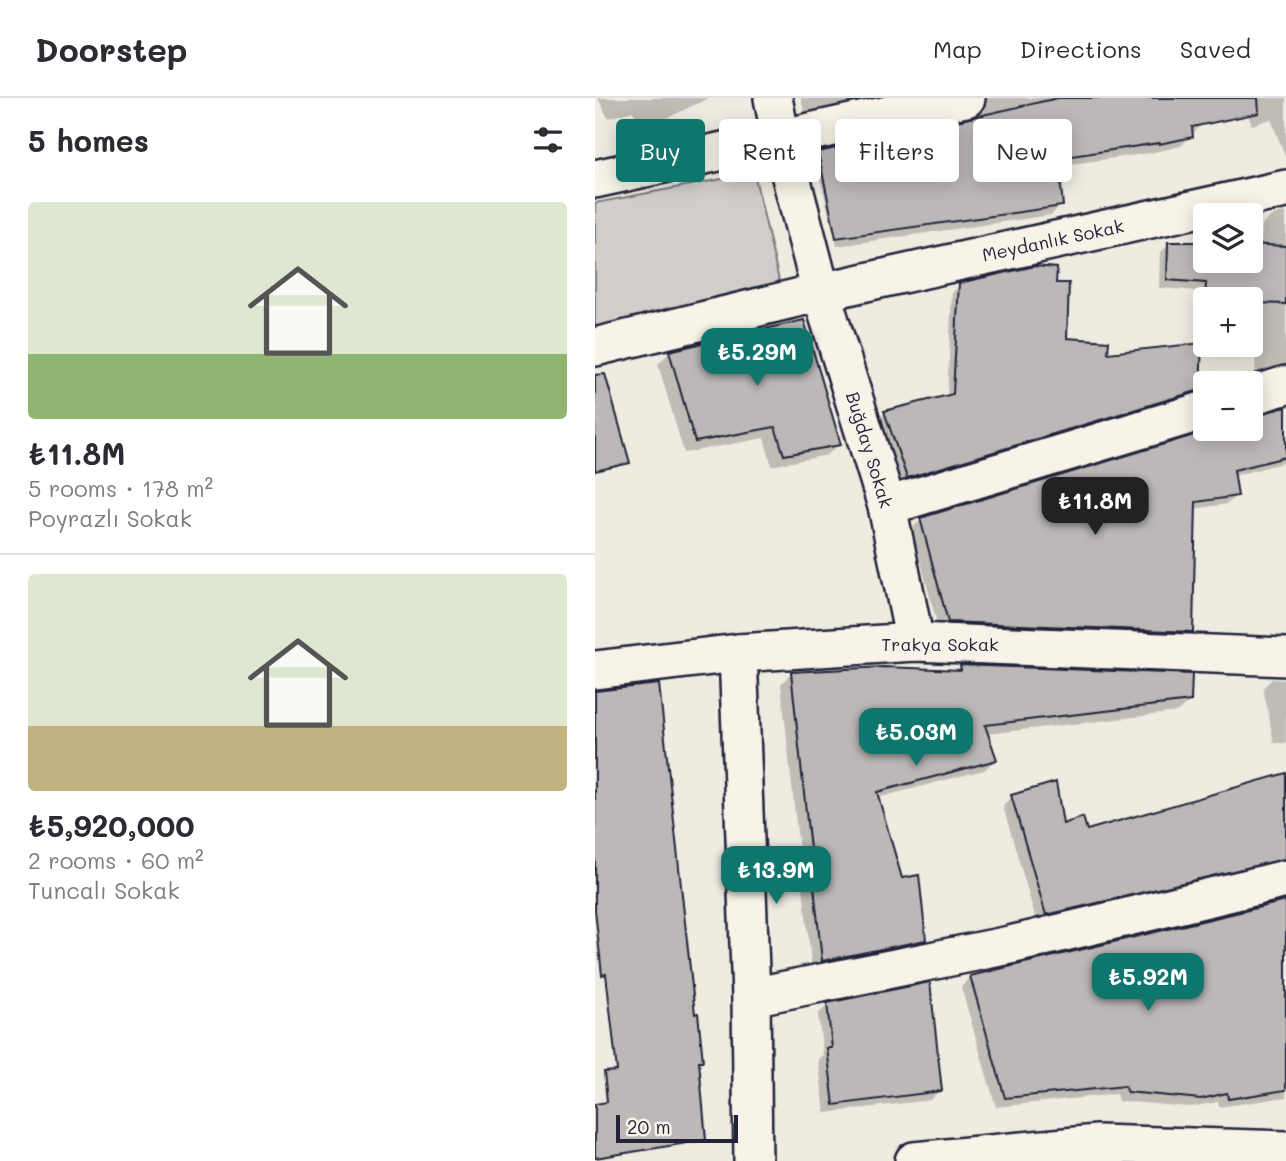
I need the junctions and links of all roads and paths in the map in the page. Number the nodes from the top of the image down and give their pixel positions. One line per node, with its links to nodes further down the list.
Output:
1 (773, 98): 3 (street, Buğday Sokak)
2 (966, 98): 4 (street)
3 (777, 119)
4 (821, 130)
5 (719, 152): 6 (street)
6 (595, 179)
7 (792, 182): 9 (street, Buğday Sokak)
8 (1286, 189): 9 (street, Meydanlık Sokak)
9 (821, 292): 10 (street, Meydanlık Sokak); 14 (street, Buğday Sokak)
10 (595, 347)
11 (1286, 385): 12 (street)
12 (1263, 392)
13 (1193, 414): 14 (street)
14 (887, 506): 15 (street, Buğday Sokak)
15 (915, 642): 16 (street, Trakya Sokak); 17 (street, Trakya Sokak)
16 (738, 653): 18 (street, Trakya Sokak); 20 (street)
17 (1286, 657)
18 (595, 670)
19 (1286, 878): 20 (street)
20 (751, 997): 22 (street)
21 (1286, 1150): 23 (street)
22 (753, 1161)
23 (914, 1161)

